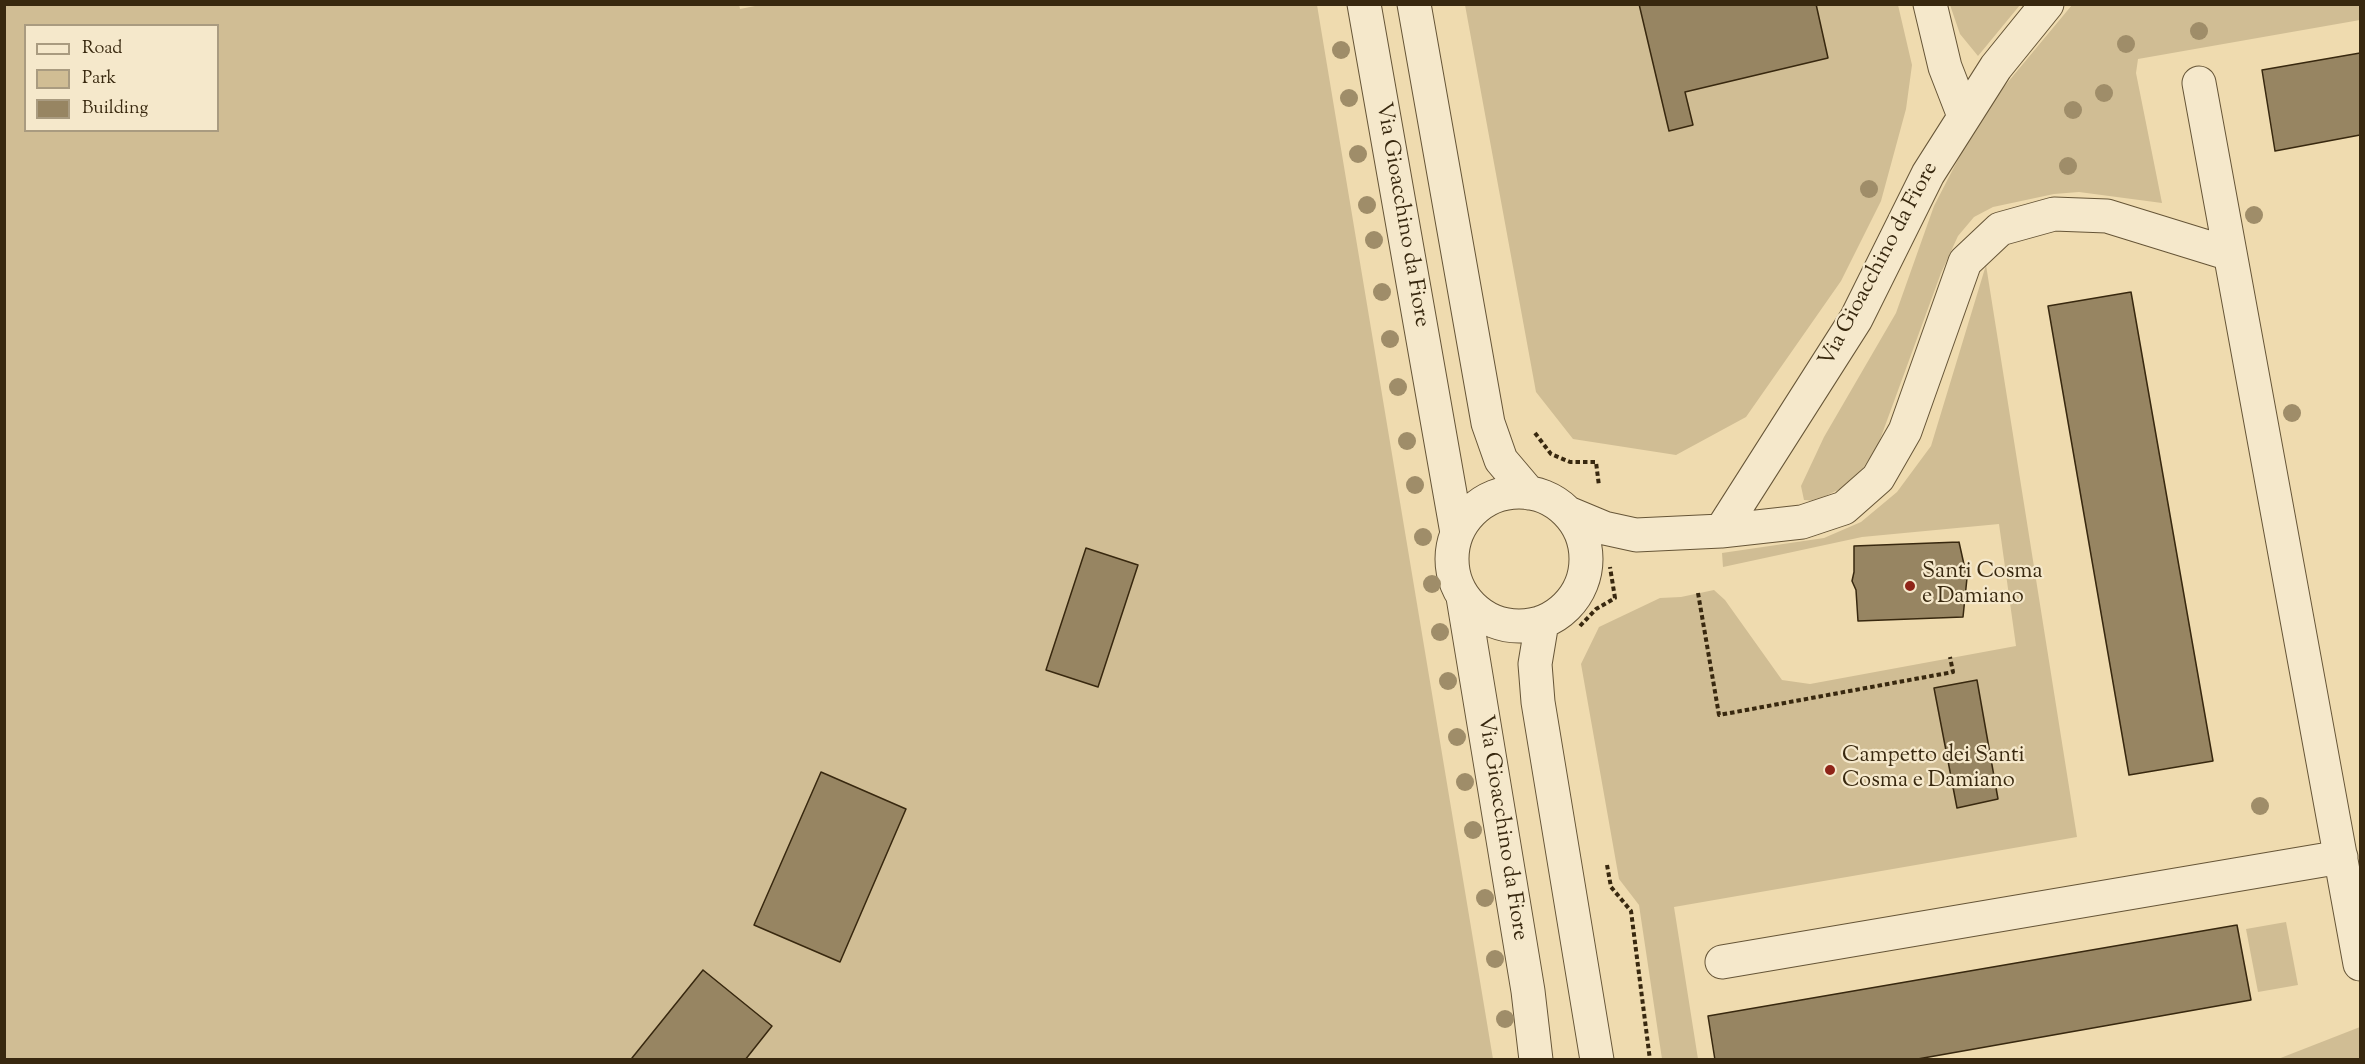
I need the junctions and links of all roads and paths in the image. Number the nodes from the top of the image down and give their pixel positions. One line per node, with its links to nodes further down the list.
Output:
1 (1364, 4): 12 (street, Via Gioacchino da Fiore)
2 (1414, 4): 9 (street)
3 (1930, 4): 6 (street)
4 (2047, 4): 6 (street, Via Gioacchino da Fiore)
5 (2199, 83): 7 (street)
6 (1964, 116): 11 (street, Via Gioacchino da Fiore)
7 (2230, 254): 11 (street); 19 (street)
8 (1533, 429): 13 (path)
9 (1529, 493): 10 (street); 12 (street)
10 (1568, 513): 13 (street); 13 (street)
11 (1720, 531): 13 (street)
12 (1457, 533): 15 (street)
13 (1599, 552): 16 (street); 17 (path)
14 (1698, 593): 18 (path)
15 (1463, 597): 16 (street); 23 (street, Via Gioacchino da Fiore)
16 (1542, 622): 24 (street)
17 (1578, 632)
18 (1950, 657)
19 (2341, 857): 21 (street); 22 (street)
20 (1607, 864): 25 (path)
21 (1722, 962)
22 (2361, 964)
23 (1536, 1059)
24 (1597, 1059)
25 (1650, 1059)

